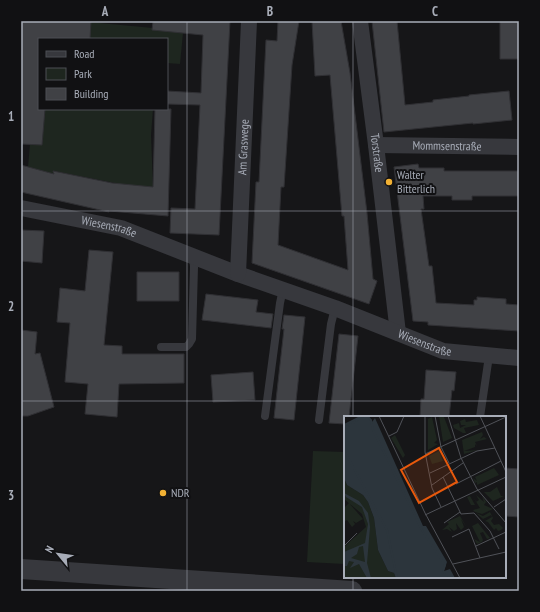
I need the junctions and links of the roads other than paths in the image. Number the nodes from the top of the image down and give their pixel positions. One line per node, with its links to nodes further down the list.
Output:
1 (249, 21): 7 (street, Am Graswege)
2 (360, 21): 3 (street, Torstraße)
3 (376, 145): 4 (street, Mommsenstraße); 10 (street, Torstraße)
4 (519, 147)
5 (21, 208): 6 (street, Wiesenstraße)
6 (194, 256): 7 (street, Wiesenstraße); 11 (lane)
7 (238, 274): 8 (street, Wiesenstraße)
8 (283, 289): 9 (street, Wiesenstraße); 14 (lane)
9 (335, 308): 10 (street, Wiesenstraße); 16 (lane)
10 (398, 333): 12 (street, Wiesenstraße)
11 (161, 347)
12 (489, 356): 13 (street, Wiesenstraße); 15 (lane)
13 (519, 358)
14 (265, 416)
15 (480, 416)
16 (319, 420)
17 (21, 569): 18 (street)
18 (352, 591)

